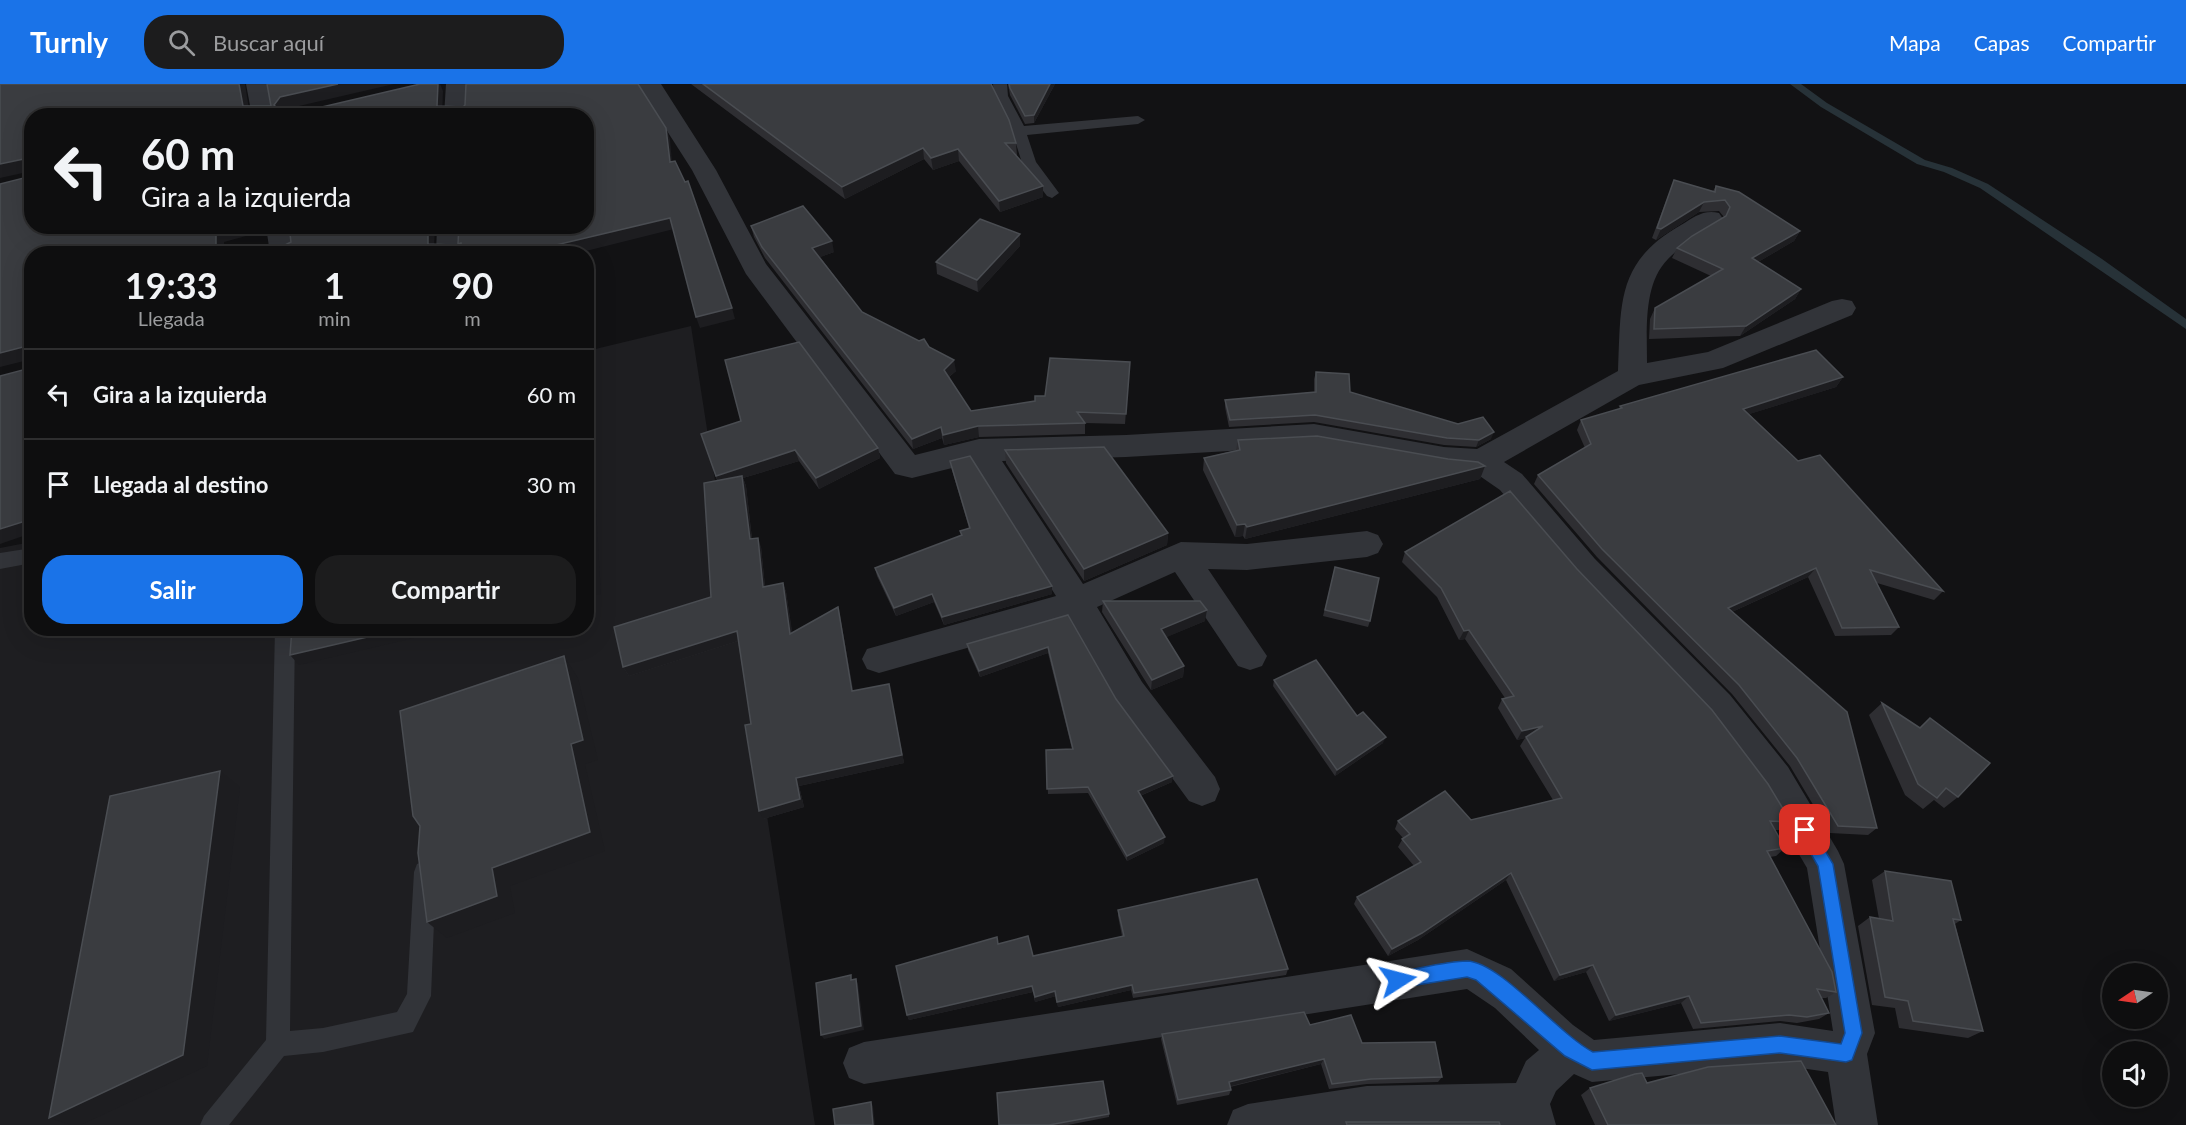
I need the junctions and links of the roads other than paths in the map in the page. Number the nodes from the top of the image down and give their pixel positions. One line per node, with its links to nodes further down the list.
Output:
1 (258, 84): 5 (street)
2 (458, 84): 6 (street)
3 (650, 84): 13 (street)
4 (1000, 84): 8 (lane)
5 (262, 108)
6 (456, 108)
7 (1138, 120): 8 (lane)
8 (1019, 131): 9 (lane)
9 (1052, 194)
10 (1710, 219): 12 (street)
11 (1842, 308): 12 (street)
12 (1632, 376): 14 (street)
13 (978, 450): 14 (street); 19 (street)
14 (1481, 461): 27 (street)
15 (1367, 544): 16 (street)
16 (1181, 555): 19 (street); 21 (street)
17 (24, 556): 18 (lane)
18 (0, 561)
19 (1076, 601): 22 (street); 23 (street)
20 (285, 636): 25 (lane)
21 (1250, 656)
22 (879, 659)
23 (1202, 789)
24 (426, 856): 25 (lane)
25 (278, 1044): 30 (lane)
26 (1571, 1050): 27 (street); 28 (street); 29 (street)
27 (1846, 1054): 32 (street)
28 (864, 1063)
29 (1532, 1115): 31 (street)
30 (213, 1125)
31 (1248, 1125)
32 (1857, 1125)

